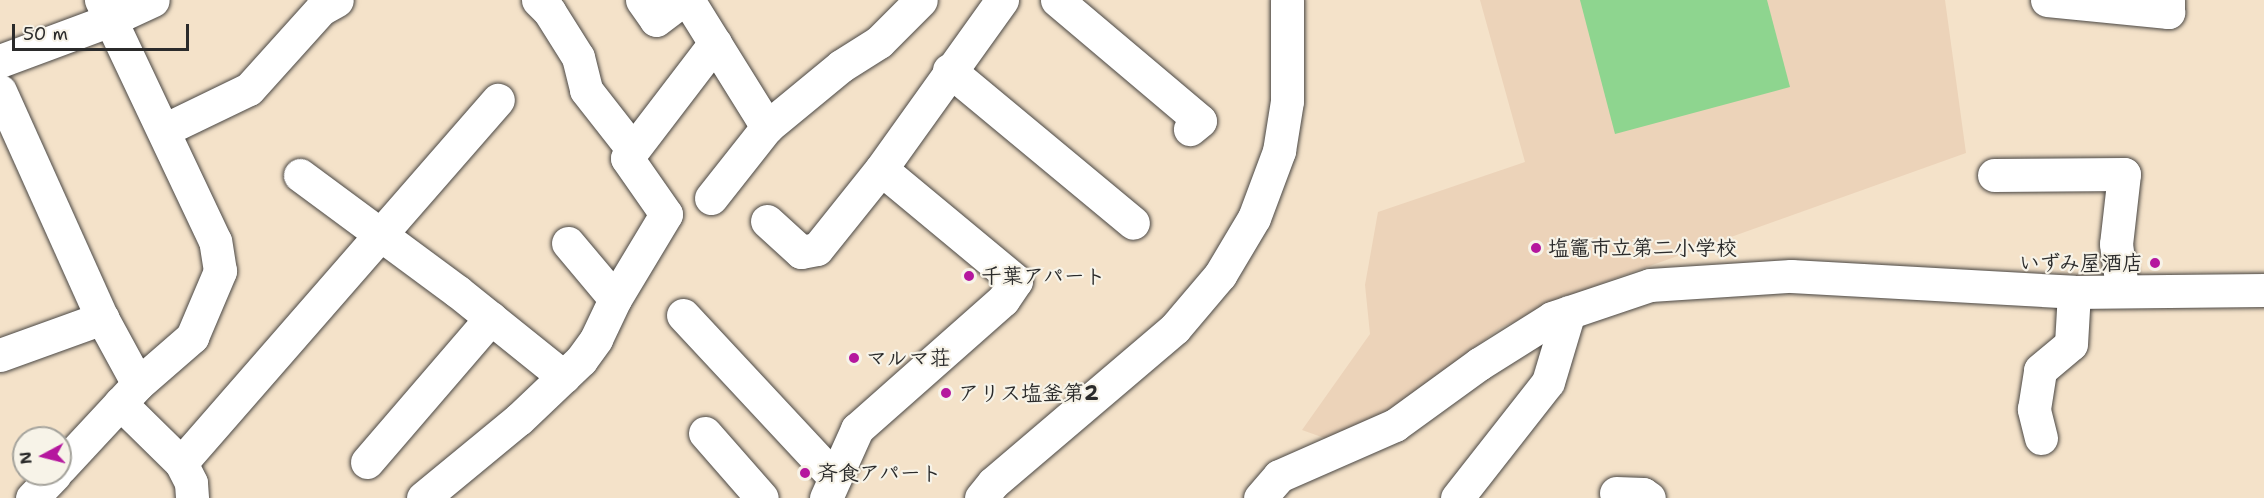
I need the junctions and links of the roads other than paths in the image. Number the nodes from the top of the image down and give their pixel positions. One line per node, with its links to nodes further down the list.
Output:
1 (153, 0): 13 (street)
2 (337, 0): 21 (street)
3 (538, 0): 22 (street)
4 (642, 0): 5 (street)
5 (682, 0)
6 (688, 0): 14 (street)
7 (921, 0): 19 (street)
8 (1002, 0): 16 (street)
9 (1057, 0): 20 (street)
10 (1287, 0): 54 (street)
11 (2047, 0): 12 (street)
12 (2168, 0)
13 (105, 10): 15 (street); 21 (street)
14 (715, 43): 19 (street); 22 (street)
15 (0, 62)
16 (949, 70): 23 (street); 28 (street)
17 (0, 91): 37 (street)
18 (498, 100): 29 (street)
19 (766, 127): 26 (street)
20 (1190, 129)
21 (164, 130): 41 (street)
22 (633, 150): 34 (street)
23 (881, 169): 27 (street); 48 (street)
24 (300, 175): 29 (street)
25 (1994, 175): 31 (street)
26 (711, 198)
27 (767, 221)
28 (1133, 223)
29 (382, 236): 38 (street); 46 (street)
30 (568, 243): 34 (street)
31 (2122, 288): 32 (street); 33 (street)
32 (2264, 290)
33 (2074, 292): 35 (street); 43 (street)
34 (615, 299): 40 (street)
35 (1569, 312): 55 (street); 56 (street)
36 (683, 315): 48 (street)
37 (102, 318): 39 (street); 41 (street)
38 (491, 318): 40 (street); 45 (street)
39 (0, 355)
40 (564, 377): 52 (street)
41 (129, 393): 44 (street); 46 (street)
42 (705, 433): 53 (street)
43 (2041, 438)
44 (72, 455)
45 (367, 462)
46 (181, 463): 51 (street)
47 (44, 486): 50 (street)
48 (830, 488)
49 (1616, 493): 57 (street)
50 (32, 498)
51 (192, 498)
52 (423, 498)
53 (762, 498)
54 (981, 498)
55 (1260, 498)
56 (1457, 498)
57 (1649, 498)

